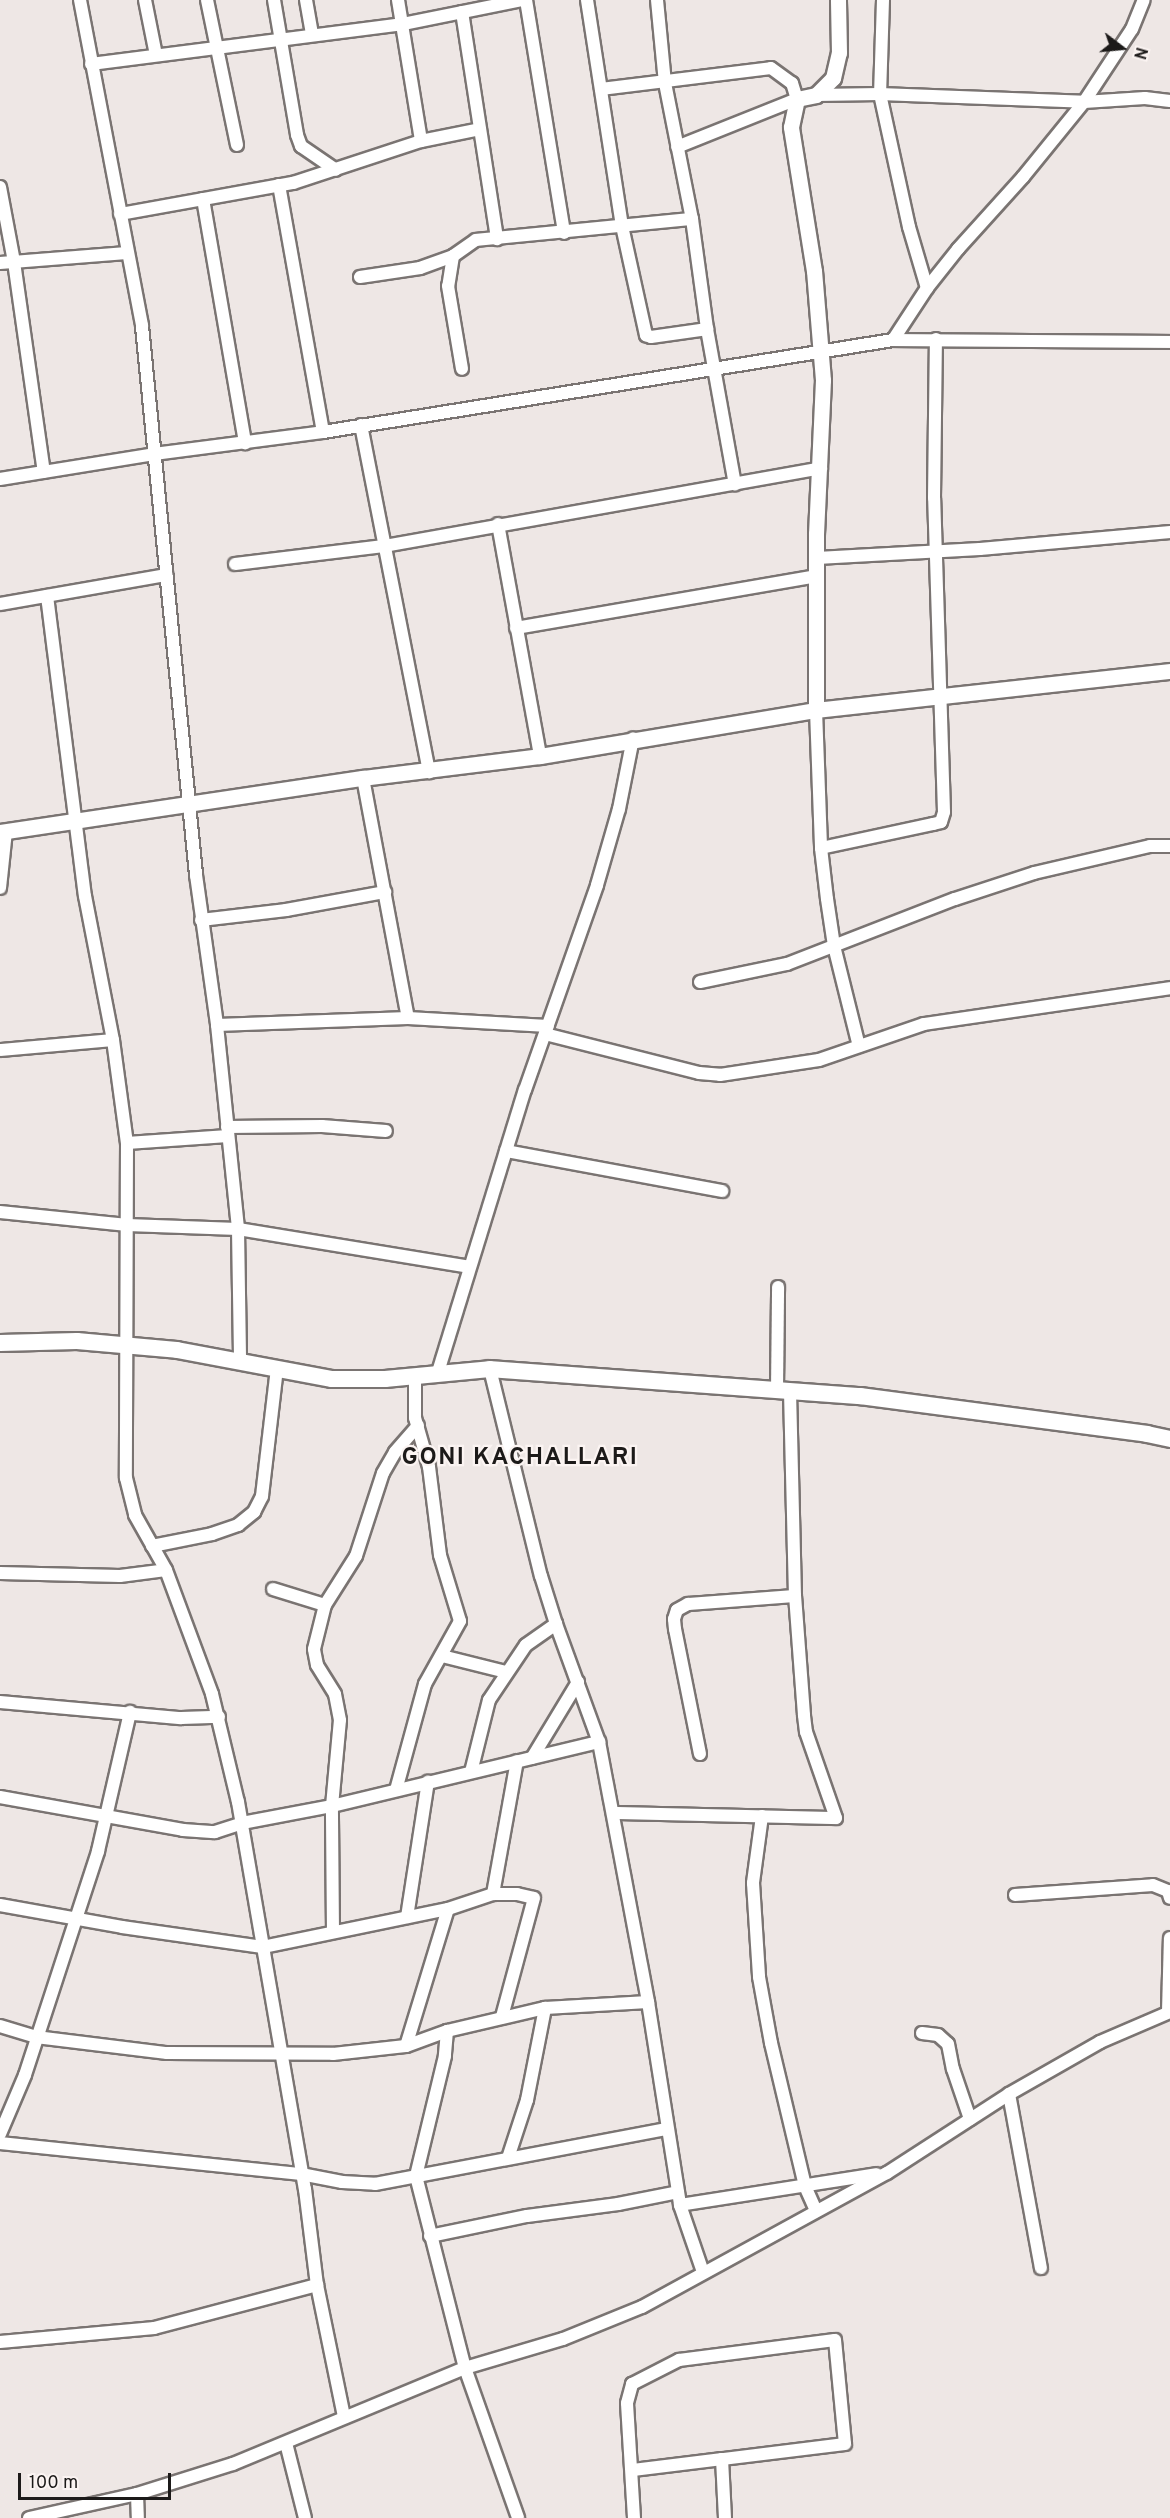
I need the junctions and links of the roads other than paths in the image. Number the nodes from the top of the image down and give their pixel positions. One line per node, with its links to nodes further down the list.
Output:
1 (80, 0): 20 (street)
2 (145, 0): 19 (street)
3 (207, 0): 18 (street)
4 (274, 0): 17 (street)
5 (306, 0): 16 (street)
6 (398, 0): 15 (street)
7 (524, 0): 13 (street); 39 (street)
8 (587, 0): 22 (street)
9 (657, 0): 21 (street)
10 (838, 0): 24 (street)
11 (884, 0): 23 (street)
12 (1144, 0): 27 (street)
13 (493, 3): 14 (street)
14 (462, 12): 15 (street); 28 (street)
15 (403, 24): 16 (street); 29 (street)
16 (312, 34): 17 (street)
17 (280, 38): 18 (street); 32 (street)
18 (215, 47): 19 (street); 30 (street)
19 (156, 55): 20 (street)
20 (91, 64): 36 (street)
21 (665, 83): 22 (street); 25 (street); 31 (street)
22 (601, 89): 38 (street)
23 (880, 94): 24 (street); 27 (street); 46 (street)
24 (816, 95): 25 (street)
25 (797, 99): 31 (street); 51 (street)
26 (1170, 101): 27 (street)
27 (1084, 102): 46 (street)
28 (480, 129): 29 (street); 40 (street)
29 (421, 141): 32 (street)
30 (237, 145)
31 (677, 147): 37 (street)
32 (336, 170): 33 (street)
33 (279, 185): 35 (street); 55 (street)
34 (0, 187): 43 (street)
35 (203, 199): 36 (street); 56 (street)
36 (120, 214): 41 (street)
37 (692, 219): 38 (street); 47 (street)
38 (622, 226): 39 (street); 47 (street)
39 (564, 233): 40 (street)
40 (497, 239): 42 (street)
41 (128, 253): 43 (street); 57 (street)
42 (453, 256): 45 (street); 52 (street)
43 (14, 262): 44 (street); 59 (street)
44 (0, 263)
45 (360, 277)
46 (927, 288): 49 (street)
47 (708, 329): 53 (street)
48 (936, 339): 49 (street); 50 (street); 65 (street)
49 (893, 340): 51 (street)
50 (1170, 342)
51 (822, 351): 53 (street); 58 (street)
52 (462, 369)
53 (717, 370): 54 (street); 61 (street)
54 (361, 425): 55 (street); 64 (street)
55 (323, 432): 56 (street)
56 (245, 443): 57 (street)
57 (154, 454): 59 (street); 68 (street)
58 (821, 468): 61 (street); 66 (street)
59 (44, 472): 60 (street)
60 (0, 479)
61 (735, 484): 62 (street)
62 (498, 524): 64 (street); 72 (street)
63 (1170, 532): 65 (street)
64 (384, 546): 67 (street); 78 (street)
65 (936, 552): 66 (street); 74 (street)
66 (817, 558): 69 (street)
67 (235, 564)
68 (166, 575): 70 (street); 80 (street)
69 (816, 576): 72 (street); 75 (street)
70 (47, 596): 71 (street); 81 (street)
71 (0, 604)
72 (516, 628): 77 (street)
73 (1170, 671): 74 (street)
74 (940, 696): 75 (street); 84 (street)
75 (816, 710): 76 (street); 84 (street)
76 (633, 738): 77 (street); 93 (street)
77 (540, 756): 78 (street)
78 (429, 772): 79 (street)
79 (363, 778): 80 (street); 86 (street)
80 (190, 806): 81 (street); 87 (street)
81 (77, 821): 82 (street); 94 (street)
82 (3, 831): 85 (street)
83 (1170, 846): 88 (street)
84 (821, 848): 88 (street)
85 (0, 888)
86 (385, 892): 87 (street); 91 (street)
87 (201, 920): 92 (street)
88 (834, 946): 89 (street); 95 (street)
89 (700, 982)
90 (1170, 988): 95 (street)
91 (408, 1018): 92 (street); 93 (street)
92 (217, 1025): 97 (street)
93 (546, 1030): 95 (street); 100 (street)
94 (113, 1040): 96 (street); 99 (street)
95 (859, 1046)
96 (0, 1050)
97 (228, 1131): 98 (street); 99 (street); 104 (street)
98 (386, 1131)
99 (127, 1143): 103 (street)
100 (506, 1151): 101 (street); 105 (street)
101 (722, 1191)
102 (0, 1212): 103 (street)
103 (127, 1225): 104 (street); 108 (street)
104 (238, 1229): 105 (street); 109 (street)
105 (469, 1267): 112 (street)
106 (778, 1287): 114 (street)
107 (0, 1343): 108 (main road)
108 (126, 1345): 109 (main road); 117 (street)
109 (240, 1361): 110 (main road)
110 (277, 1369): 113 (main road); 117 (street)
111 (490, 1369): 112 (main road); 114 (main road); 123 (street)
112 (438, 1372): 113 (main road)
113 (415, 1377): 115 (street)
114 (783, 1390): 116 (main road); 121 (street)
115 (417, 1426): 122 (street); 124 (street)
116 (1170, 1439)
117 (152, 1546): 118 (street)
118 (166, 1570): 119 (street); 129 (street)
119 (0, 1573)
120 (273, 1589): 122 (street)
121 (795, 1596): 131 (street); 141 (street)
122 (325, 1605): 138 (street)
123 (556, 1624): 125 (street); 126 (street)
124 (442, 1656): 125 (street); 136 (street)
125 (506, 1672): 134 (street)
126 (578, 1682): 130 (street); 132 (street)
127 (0, 1702): 128 (street)
128 (130, 1712): 129 (street); 140 (street)
129 (219, 1717): 142 (street)
130 (599, 1742): 132 (street); 139 (street)
131 (700, 1754)
132 (532, 1758): 133 (street)
133 (517, 1761): 134 (street); 143 (street)
134 (471, 1772): 135 (street)
135 (428, 1782): 136 (street); 148 (street)
136 (396, 1790): 138 (street)
137 (0, 1797): 140 (street)
138 (332, 1806): 142 (street); 150 (street)
139 (613, 1813): 141 (street); 153 (street)
140 (106, 1815): 142 (street); 149 (street)
141 (762, 1816): 172 (street)
142 (242, 1823): 152 (street)
143 (493, 1894): 147 (street); 156 (street)
144 (1016, 1894): 145 (street)
145 (1170, 1898)
146 (0, 1905): 149 (street)
147 (448, 1909): 148 (street); 161 (street)
148 (407, 1917): 150 (street)
149 (75, 1919): 152 (street); 160 (street)
150 (333, 1932): 152 (street)
151 (1170, 1938): 155 (street)
152 (263, 1947): 162 (street)
153 (648, 2002): 154 (street); 165 (street)
154 (545, 2007): 156 (street); 168 (street)
155 (1169, 2012): 163 (street)
156 (502, 2018): 158 (street)
157 (0, 2026): 160 (street)
158 (447, 2031): 161 (street); 171 (street)
159 (922, 2033): 164 (street)
160 (36, 2037): 162 (street); 166 (street)
161 (406, 2046): 162 (street)
162 (282, 2055): 170 (street)
163 (1009, 2094): 164 (street); 176 (street)
164 (970, 2119): 169 (street)
165 (667, 2129): 168 (street); 173 (street)
166 (0, 2134)
167 (0, 2143): 170 (street)
168 (508, 2158): 171 (street)
169 (887, 2173): 172 (street); 174 (street)
170 (301, 2174): 171 (street); 178 (street)
171 (416, 2176): 175 (street)
172 (805, 2186): 173 (street); 174 (street)
173 (679, 2198): 175 (street); 177 (street)
174 (816, 2211): 177 (street)
175 (430, 2236): 180 (street)
176 (1041, 2268)
177 (703, 2272): 180 (street)
178 (317, 2285): 179 (street); 181 (street)
179 (0, 2342)
180 (465, 2368): 181 (street); 191 (street)
181 (344, 2417): 182 (street)
182 (286, 2444): 185 (street); 190 (street)
183 (723, 2459): 184 (street); 184 (street); 193 (street)
184 (633, 2469): 192 (street)
185 (137, 2494): 186 (street); 189 (street)
186 (88, 2506): 187 (street); 188 (street)
187 (29, 2518)
188 (76, 2518)
189 (138, 2518)
190 (305, 2518)
191 (518, 2518)
192 (634, 2518)
193 (725, 2518)

